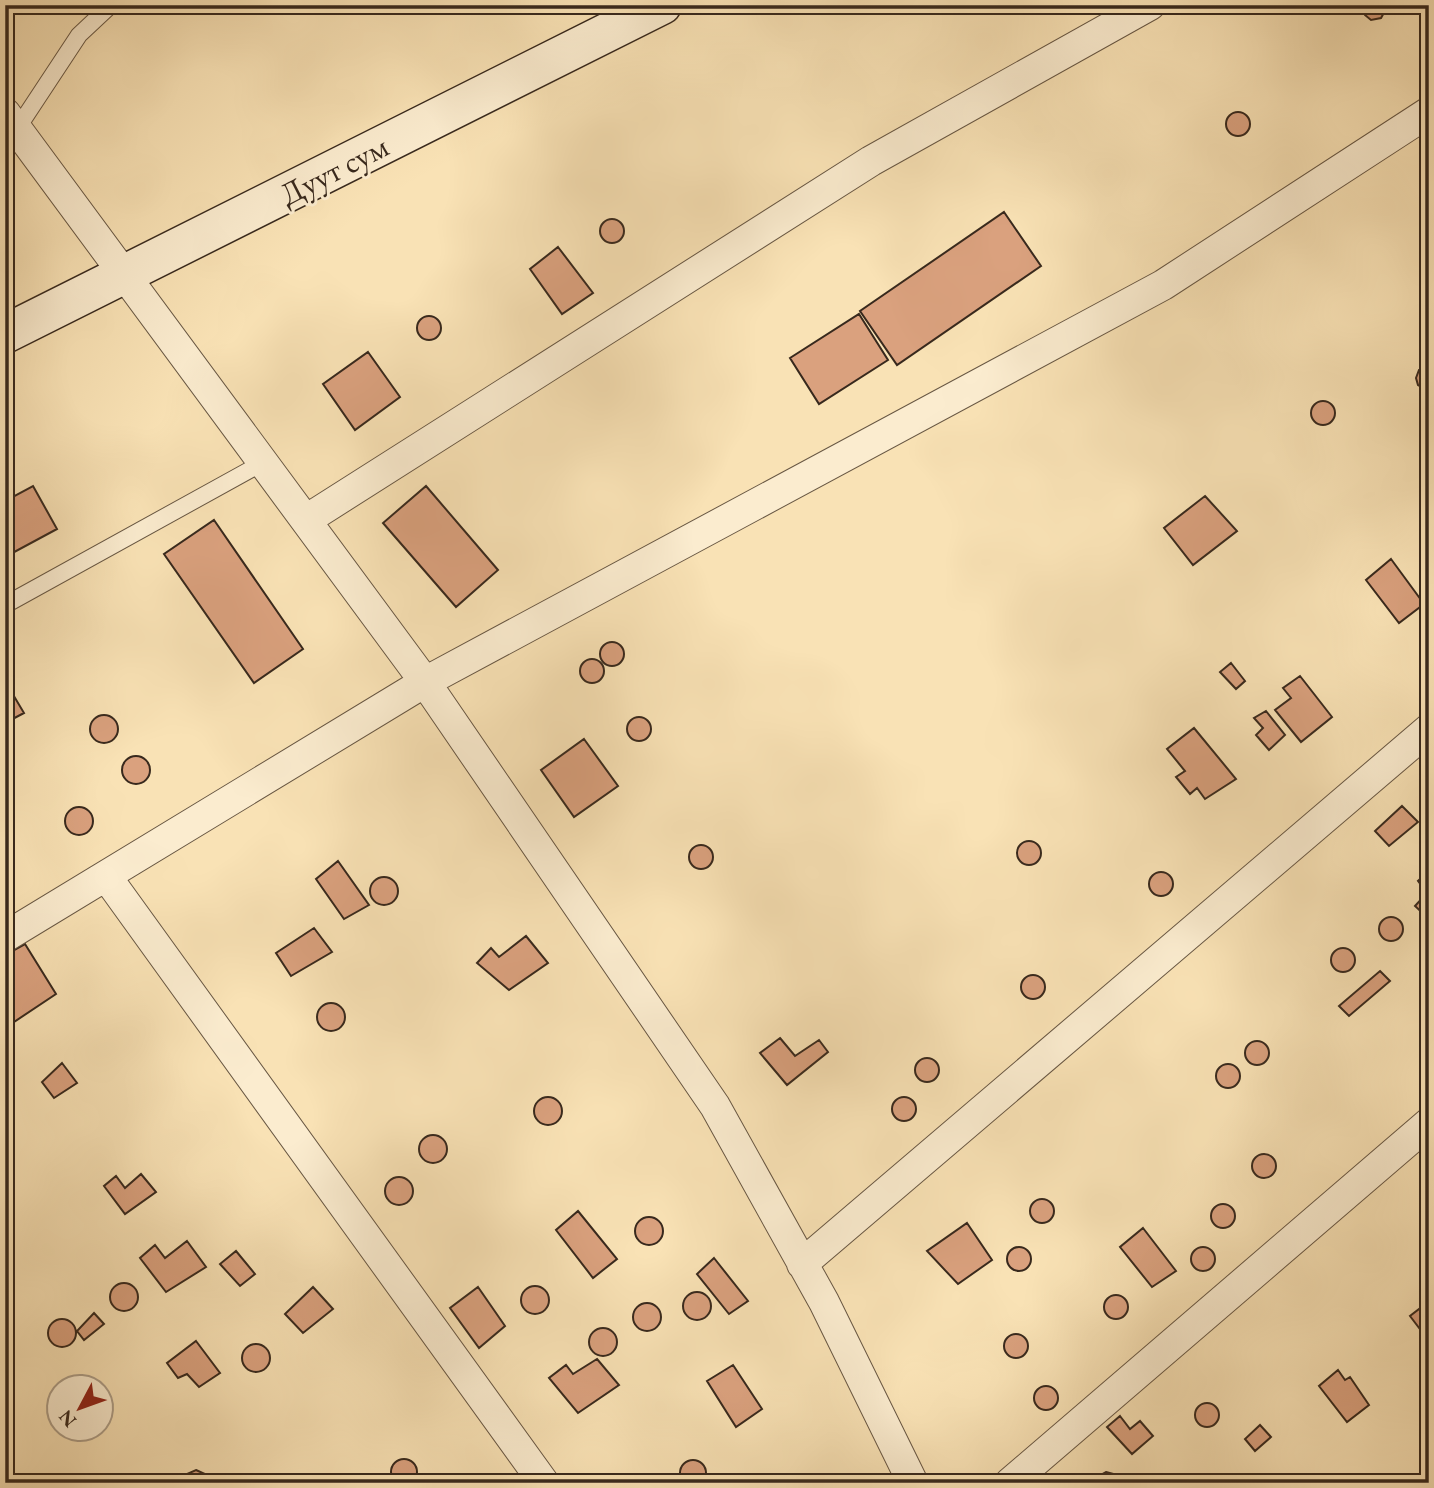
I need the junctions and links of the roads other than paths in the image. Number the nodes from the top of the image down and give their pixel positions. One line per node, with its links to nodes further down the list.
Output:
1 (111, 5): 5 (lane)
2 (662, 5): 6 (main road, Дуут сум)
3 (1150, 5): 9 (street)
4 (1429, 112): 11 (street)
5 (9, 126): 6 (street)
6 (125, 275): 7 (main road, Дуут сум); 8 (street)
7 (5, 334)
8 (264, 462): 9 (street); 10 (lane)
9 (306, 520): 11 (street)
10 (5, 605)
11 (425, 682): 13 (street); 16 (street)
12 (1429, 729): 16 (street)
13 (106, 876): 14 (street); 17 (street)
14 (5, 937)
15 (1429, 1123): 19 (street)
16 (802, 1264): 18 (street)
17 (544, 1483)
18 (913, 1483)
19 (1010, 1483)

